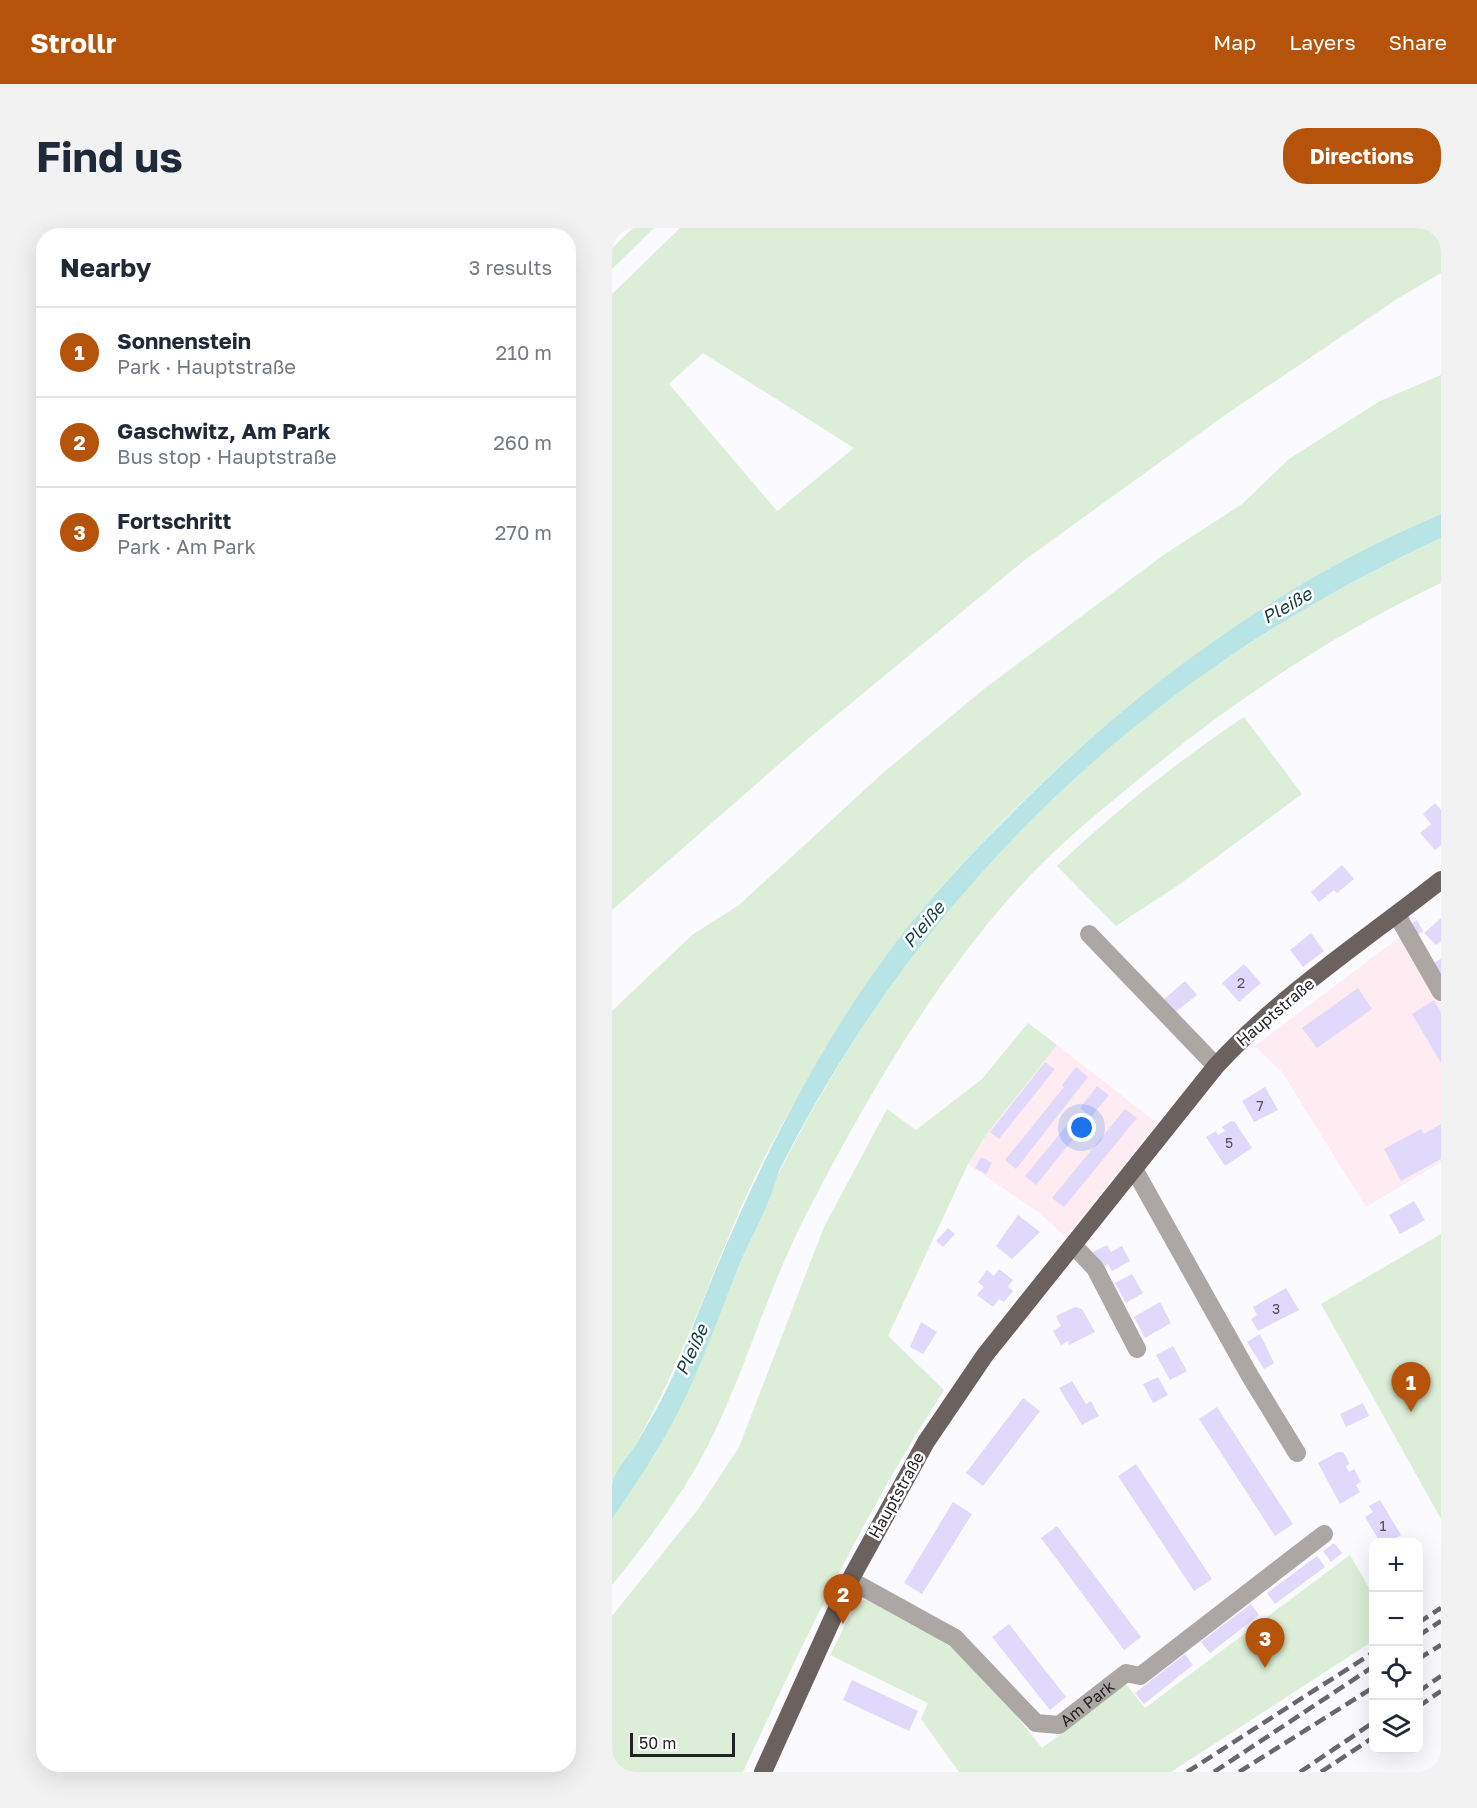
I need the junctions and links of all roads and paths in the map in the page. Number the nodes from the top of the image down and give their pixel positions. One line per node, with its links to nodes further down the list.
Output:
1 (1441, 880): 2 (main road, Hauptstraße)
2 (1397, 915): 4 (street); 5 (main road, Hauptstraße)
3 (1089, 934): 5 (street)
4 (1441, 992)
5 (1216, 1066): 6 (main road, Hauptstraße)
6 (1134, 1169): 7 (main road, Hauptstraße); 9 (street)
7 (1073, 1245): 8 (street); 11 (main road, Hauptstraße)
8 (1137, 1349)
9 (1298, 1453)
10 (1324, 1534): 11 (street, Am Park)
11 (850, 1580): 12 (main road, Hauptstraße)
12 (763, 1772)

